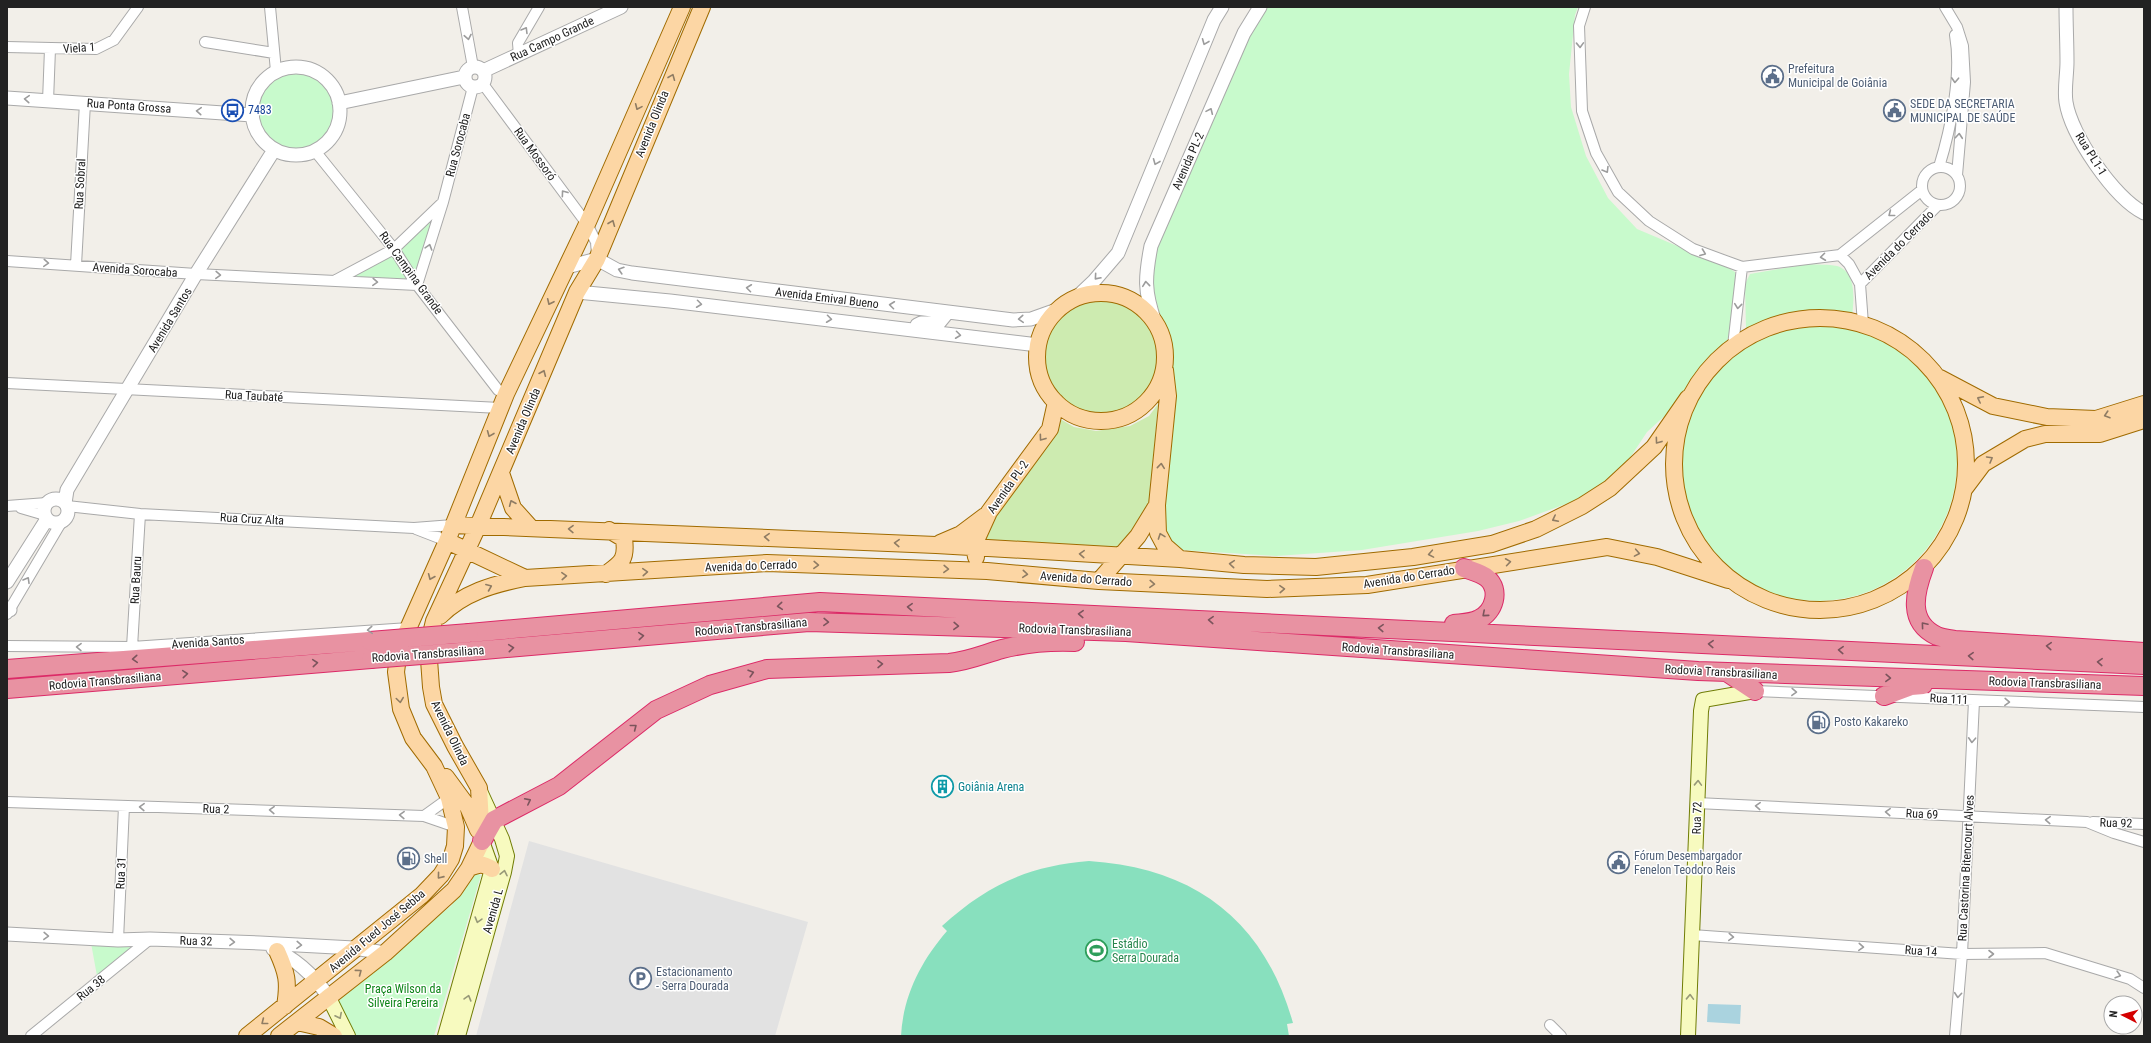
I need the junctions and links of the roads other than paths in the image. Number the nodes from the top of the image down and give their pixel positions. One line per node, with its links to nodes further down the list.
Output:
1 (138, 7): 16 (street, Viela 1)
2 (270, 7): 17 (street)
3 (462, 7): 19 (street, one-way to 19)
4 (539, 7): 18 (street, one-way to 4)
5 (621, 7): 18 (street, Rua Campo Grande)
6 (682, 7): 36 (main road, Avenida Olinda, one-way to 36)
7 (702, 7): 39 (main road, Avenida Olinda, one-way to 7)
8 (1222, 7): 50 (street, one-way to 50)
9 (1260, 7): 54 (street, Avenida PL-2, one-way to 9)
10 (1585, 7): 43 (street, one-way to 43)
11 (1945, 7): 13 (street)
12 (2066, 7): 35 (street, Rua PL1-1)
13 (1952, 21): 30 (street, one-way to 30); 31 (street, one-way to 13)
14 (205, 42): 17 (street)
15 (7, 47): 16 (street, Viela 1)
16 (50, 50): 24 (street, Viela 1)
17 (274, 53): 20 (street)
18 (519, 55): 19 (street, Rua Campo Grande)
19 (478, 69): 21 (street); 22 (street)
20 (276, 71): 26 (street); 27 (street)
21 (464, 77): 22 (street); 26 (street)
22 (478, 86): 33 (street, Rua Sorocaba); 36 (street, Rua Mossoró, one-way to 22)
23 (7, 98): 24 (street, Rua Ponta Grossa, one-way to 23)
24 (48, 101): 25 (street, Rua Ponta Grossa)
25 (85, 103): 27 (street, Rua Ponta Grossa, one-way to 25); 41 (street, Rua Sobral)
26 (339, 103): 29 (street)
27 (252, 115): 28 (street)
28 (274, 150): 29 (street); 44 (street, Avenida Santos)
29 (315, 151): 37 (street, Rua Campina Grande)
30 (1939, 167): 31 (street); 32 (street)
31 (1956, 175): 34 (street)
32 (1922, 190): 34 (street); 38 (street, Avenida do Cerrado, one-way to 38)
33 (443, 202): 37 (street); 48 (street, Rua Sorocaba, one-way to 33)
34 (1938, 205): 47 (street, Avenida do Cerrado)
35 (2144, 213)
36 (587, 224): 39 (street, Rua Mossoró); 42 (main road, Avenida Olinda)
37 (394, 248): 45 (street); 48 (street, Rua Campina Grande)
38 (1840, 255): 43 (street, one-way to 43); 47 (street, Avenida do Cerrado)
39 (597, 259): 42 (street); 46 (street, Avenida Emival Bueno, one-way to 39); 49 (main road, Avenida Olinda)
40 (7, 261): 41 (street, Avenida Sorocaba, one-way to 41)
41 (76, 265): 44 (street, Avenida Sorocaba)
42 (567, 267): 64 (main road, Avenida Olinda, one-way to 64)
43 (1742, 267): 58 (street, one-way to 58)
44 (196, 274): 45 (street, Avenida Sorocaba, one-way to 45); 62 (street, Avenida Santos)
45 (336, 280): 48 (street, Avenida Sorocaba, one-way to 48)
46 (691, 282): 51 (street); 53 (street, Avenida Emival Bueno, one-way to 46)
47 (1860, 284): 55 (street, Avenida do Cerrado)
48 (417, 285): 64 (street, Rua Campina Grande)
49 (577, 292): 51 (street, Avenida Emival Bueno); 68 (main road, Avenida Olinda, one-way to 49)
50 (1076, 298): 52 (main road); 54 (main road)
51 (670, 301): 56 (street, Avenida Emival Bueno, one-way to 56)
52 (1059, 309): 53 (street, Avenida Emival Bueno, one-way to 53); 57 (main road)
53 (948, 312): 56 (street)
54 (1155, 322): 59 (main road)
55 (1863, 324): 58 (main road, Avenida do Cerrado); 60 (main road, Avenida do Cerrado)
56 (910, 329): 57 (street, Avenida Emival Bueno, one-way to 57)
57 (1038, 345): 65 (main road)
58 (1733, 346): 63 (main road, Avenida do Cerrado)
59 (1165, 367): 65 (main road); 70 (main road, one-way to 59)
60 (1940, 378): 66 (main road, one-way to 60); 69 (main road)
61 (7, 383): 62 (street, Rua Taubaté)
62 (128, 390): 64 (street, Rua Taubaté); 72 (street, Avenida Santos)
63 (1688, 398): 85 (main road, Avenida do Cerrado, one-way to 85); 91 (main road)
64 (503, 401): 75 (main road, Avenida Olinda, one-way to 75)
65 (1056, 402): 73 (main road, Avenida PL-2, one-way to 73)
66 (2144, 404)
67 (2144, 420): 69 (main road, one-way to 67)
68 (501, 473): 76 (main road, Avenida Olinda); 78 (main road, one-way to 68)
69 (1965, 488): 87 (main road)
70 (1157, 505): 84 (main road); 85 (main road, one-way to 70)
71 (8, 506): 72 (street, Rua Cruz Alta)
72 (58, 508): 74 (street, Rua Cruz Alta); 93 (street, Avenida Santos); 94 (street, Avenida Santos, one-way to 72)
73 (989, 512): 81 (main road); 82 (main road, Avenida PL-2)
74 (140, 514): 77 (street, Rua Cruz Alta); 100 (street, Rua Bauru)
75 (453, 525): 76 (main road, Avenida do Cerrado); 77 (street, Rua Cruz Alta); 80 (main road, Avenida Olinda)
76 (478, 526): 78 (main road, Avenida do Cerrado); 83 (main road, Avenida Olinda)
77 (414, 528): 80 (street, Rua Cruz Alta)
78 (531, 528): 79 (main road, Avenida do Cerrado, one-way to 78)
79 (610, 530): 81 (main road, Avenida do Cerrado, one-way to 79); 89 (main road)
80 (447, 541): 83 (main road, Avenida do Cerrado); 96 (main road, Avenida Olinda, one-way to 96)
81 (936, 545): 82 (main road, Avenida do Cerrado)
82 (974, 547): 84 (main road, Avenida do Cerrado, one-way to 82); 88 (main road)
83 (467, 552): 90 (main road, Avenida do Cerrado); 95 (main road, Avenida Olinda)
84 (1121, 556): 85 (main road, Avenida do Cerrado); 92 (main road)
85 (1180, 559)
86 (1464, 568): 91 (main road, Avenida do Cerrado, one-way to 91); 92 (main road, Avenida do Cerrado, one-way to 86); 97 (highway, one-way to 97)
87 (1924, 568): 91 (main road); 102 (highway, one-way to 87)
88 (987, 571): 89 (main road, Avenida do Cerrado, one-way to 88); 92 (main road, Avenida do Cerrado, one-way to 92)
89 (606, 574): 90 (main road, Avenida do Cerrado, one-way to 89)
90 (525, 578): 95 (main road, one-way to 90)
91 (1728, 580)
92 (1099, 581)
93 (7, 582)
94 (8, 611)
95 (434, 621): 114 (main road, Avenida Olinda)
96 (409, 628): 100 (street, Avenida Santos, one-way to 100); 113 (main road, Avenida Olinda, one-way to 113)
97 (1420, 630): 101 (highway, Rodovia Transbrasiliana, one-way to 101, bridge); 103 (highway, Rodovia Transbrasiliana, one-way to 97)
98 (1168, 634): 101 (highway, Rodovia Transbrasiliana, one-way to 98, bridge); 105 (highway, Rodovia Transbrasiliana); 121 (highway, one-way to 98)
99 (7, 646): 100 (street, Avenida Santos, one-way to 99)
100 (132, 647)
101 (370, 650): 104 (highway, Rodovia Transbrasiliana, one-way to 104); 108 (highway, Rodovia Transbrasiliana, one-way to 101)
102 (2144, 652)
103 (2144, 664)
104 (7, 669)
105 (1728, 673): 106 (highway, Rodovia Transbrasiliana, one-way to 106); 109 (highway)
106 (1970, 680): 107 (highway, Rodovia Transbrasiliana); 110 (highway)
107 (2144, 686)
108 (7, 689)
109 (1755, 691): 110 (street, Rua 111, one-way to 110); 117 (main road, Rua 72, one-way to 109)
110 (1884, 696): 111 (street, Rua 111)
111 (1974, 701): 112 (street, Rua 111, one-way to 112); 120 (street, Rua Castorina Bitencourt Alves, one-way to 120)
112 (2144, 707)
113 (434, 766): 115 (main road, Avenida Olinda); 125 (main road)
114 (479, 788): 121 (main road, Avenida L); 125 (main road, Avenida Olinda)
115 (449, 798): 119 (street); 124 (main road, Avenida Fued José Sebba)
116 (7, 802): 118 (street, Rua 2)
117 (1697, 803): 120 (street, Rua 69, one-way to 117); 130 (main road, Rua 72)
118 (124, 806): 119 (street, Rua 2, one-way to 118); 132 (street, Rua 31)
119 (424, 816): 124 (street, Rua 2)
120 (1969, 816): 122 (street, Rua 69, one-way to 120); 137 (street, Rua Castorina Bitencourt Alves)
121 (494, 820): 125 (highway); 144 (main road, Avenida L, one-way to 121)
122 (2087, 822): 123 (street, Rua 92); 126 (street, Rua 69)
123 (2144, 824)
124 (456, 827): 125 (main road); 134 (main road, Avenida Fued José Sebba, one-way to 134)
125 (482, 841): 127 (main road, Avenida Fued José Sebba); 128 (main road)
126 (2144, 842)
127 (469, 868): 128 (main road); 136 (main road, Avenida Fued José Sebba)
128 (492, 869): 144 (main road, Avenida L, one-way to 144)
129 (7, 934): 132 (street, Rua 32, one-way to 132)
130 (1692, 934): 137 (street, Rua 14, one-way to 137); 151 (main road, Rua 72, one-way to 130)
131 (150, 939): 132 (street, Rua 32); 133 (street, Rua 32, one-way to 133); 145 (street, Rua 38)
132 (118, 940)
133 (260, 943): 134 (street, Rua 32, one-way to 134); 135 (street)
134 (354, 948): 136 (street, Rua 32); 138 (main road, Avenida Fued José Sebba)
135 (277, 951): 138 (street); 141 (main road)
136 (385, 953): 140 (main road, Avenida Fued José Sebba, one-way to 136)
137 (1962, 954): 139 (street, Rua 14, one-way to 139); 152 (street, Rua Castorina Bitencourt Alves, one-way to 152)
138 (317, 981): 140 (street); 141 (main road, Avenida Fued José Sebba)
139 (2144, 988)
140 (328, 996): 142 (main road, Avenida Fued José Sebba); 149 (main road, one-way to 149)
141 (285, 1006): 146 (main road, Avenida Fued José Sebba, one-way to 146)
142 (297, 1022): 147 (main road, Avenida Fued José Sebba); 148 (main road)
143 (1550, 1025): 150 (street)
144 (452, 1033)
145 (31, 1036)
146 (247, 1036)
147 (279, 1036)
148 (334, 1036)
149 (348, 1036)
150 (1561, 1036)
151 (1688, 1036)
152 (1955, 1036)

